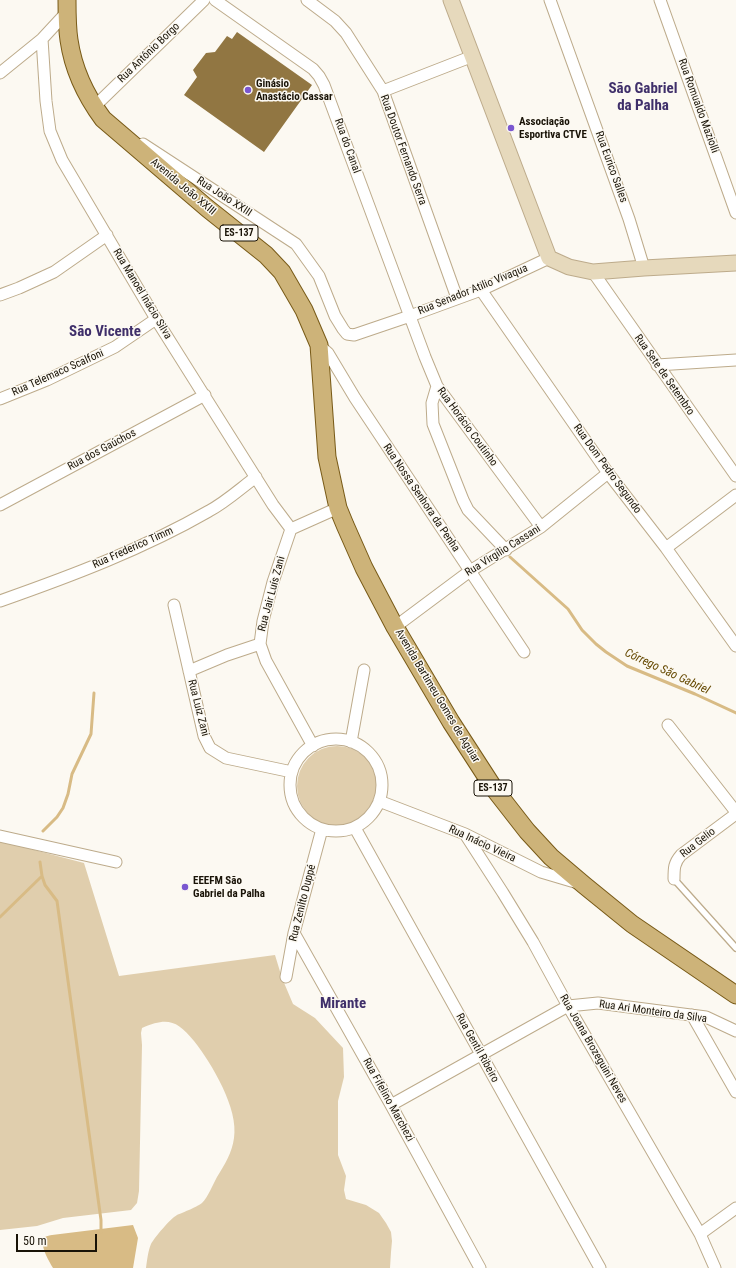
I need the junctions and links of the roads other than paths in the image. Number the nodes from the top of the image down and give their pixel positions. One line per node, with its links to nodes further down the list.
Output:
1 (204, 0): 12 (street, Rua Antônio Borgo)
2 (215, 0): 24 (street, Rua do Canal)
3 (307, 0): 11 (street, Rua Doutor Fernando Serra)
4 (451, 0): 9 (street)
5 (550, 0): 18 (street, Rua Eurico Salles)
6 (660, 0): 13 (street, Rua Romualdo Maziolli)
7 (67, 6): 8 (street); 12 (main road, Avenida João XXIII / ES-137)
8 (42, 39): 10 (street); 15 (street, Rua Manoel Inácio Silva)
9 (473, 56): 11 (street); 16 (street)
10 (0, 73)
11 (383, 91): 22 (street, Rua Doutor Fernando Serra)
12 (98, 113): 23 (street, Rua João XXIII); 26 (main road, Avenida João XXIII / ES-137)
13 (732, 188): 14 (street, Rua Romualdo Maziolli)
14 (736, 213)
15 (107, 235): 21 (street); 25 (street, Rua Manoel Inácio Silva)
16 (549, 258): 19 (street); 20 (street, Rua Senador Atilio Vivaqua)
17 (736, 263): 18 (street)
18 (644, 268): 19 (street)
19 (593, 272): 28 (street, Rua Sete de Setembro)
20 (481, 290): 22 (street, Rua Senador Atilio Vivaqua); 32 (street, Rua Dom Pedro Segundo)
21 (0, 295)
22 (457, 298): 24 (street, Rua Senador Atilio Vivaqua)
23 (335, 316): 24 (street, Rua Senador Atilio Vivaqua)
24 (410, 316): 29 (street, Rua Horácio Coutinho)
25 (156, 319): 30 (street, Rua Manoel Inácio Silva); 31 (street, Rua Telemaco Scalfoni)
26 (319, 344): 37 (main road, Avenida João XXIII / ES-137); 42 (street, Rua Nossa Senhora da Penha)
27 (736, 360): 28 (street)
28 (657, 366): 33 (street, Rua Sete de Setembro)
29 (437, 386): 38 (street, Rua Horácio Coutinho); 41 (street)
30 (205, 395): 34 (street, Rua Manoel Inácio Silva); 36 (street, Rua dos Gaúchos)
31 (0, 399)
32 (608, 473): 38 (street, Rua Virgílio Cassani); 40 (street, Rua Dom Pedro Segundo)
33 (736, 476)
34 (256, 477): 39 (street, Rua Manoel Inácio Silva); 43 (street, Rua Frederico Timm)
35 (736, 495): 40 (street)
36 (0, 505)
37 (338, 508): 39 (street); 45 (main road, Avenida Bartimeu Gomes de Aguiar / ES-137)
38 (541, 527): 41 (street, Rua Virgílio Cassani)
39 (291, 529): 46 (street, Rua Jair Luís Zani)
40 (666, 548): 47 (street, Rua Dom Pedro Segundo)
41 (506, 550): 42 (street, Rua Virgílio Cassani)
42 (470, 571): 45 (street, Rua Virgílio Cassani); 48 (street, Rua Nossa Senhora da Penha)
43 (0, 601)
44 (174, 605): 50 (street, Rua Luiz Zani)
45 (395, 627): 63 (main road, Avenida Bartimeu Gomes de Aguiar / ES-137)
46 (260, 644): 50 (street); 53 (street, Rua Jair Luís Zani)
47 (736, 646)
48 (524, 652)
49 (364, 670): 52 (street)
50 (189, 671): 54 (street, Rua Luiz Zani)
51 (668, 725): 56 (street)
52 (351, 742): 53 (street); 55 (street)
53 (313, 746): 54 (street)
54 (292, 772): 58 (street)
55 (379, 801): 57 (street); 59 (street, Rua Inácio Vieira)
56 (736, 813): 62 (street, Rua Gelio)
57 (354, 828): 58 (street); 71 (street, Rua Gentil Ribeiro)
58 (322, 829): 64 (street, Rua Zenilto Duppé)
59 (465, 834): 63 (street, Rua Inácio Vieira); 68 (street, Rua Joana Brozeguini Neves)
60 (0, 836): 61 (street)
61 (116, 862)
62 (674, 879): 65 (lane)
63 (584, 885): 67 (main road, Avenida Bartimeu Gomes de Aguiar / ES-137)
64 (294, 933): 66 (street, Rua Zenilto Duppé); 73 (street, Rua Fifelino Marchezi)
65 (736, 948)
66 (286, 977)
67 (736, 995)
68 (568, 1006): 69 (street, Rua Ari Monteiro da Silva); 71 (street); 75 (street, Rua Joana Brozeguini Neves)
69 (692, 1016): 70 (street, Rua Ari Monteiro da Silva); 72 (street)
70 (736, 1031)
71 (480, 1055): 73 (street); 77 (street, Rua Gentil Ribeiro)
72 (736, 1092)
73 (391, 1105): 76 (street, Rua Fifelino Marchezi)
74 (736, 1208): 75 (street)
75 (700, 1234): 78 (street, Rua Joana Brozeguini Neves)
76 (480, 1268)
77 (600, 1268)
78 (714, 1268)

